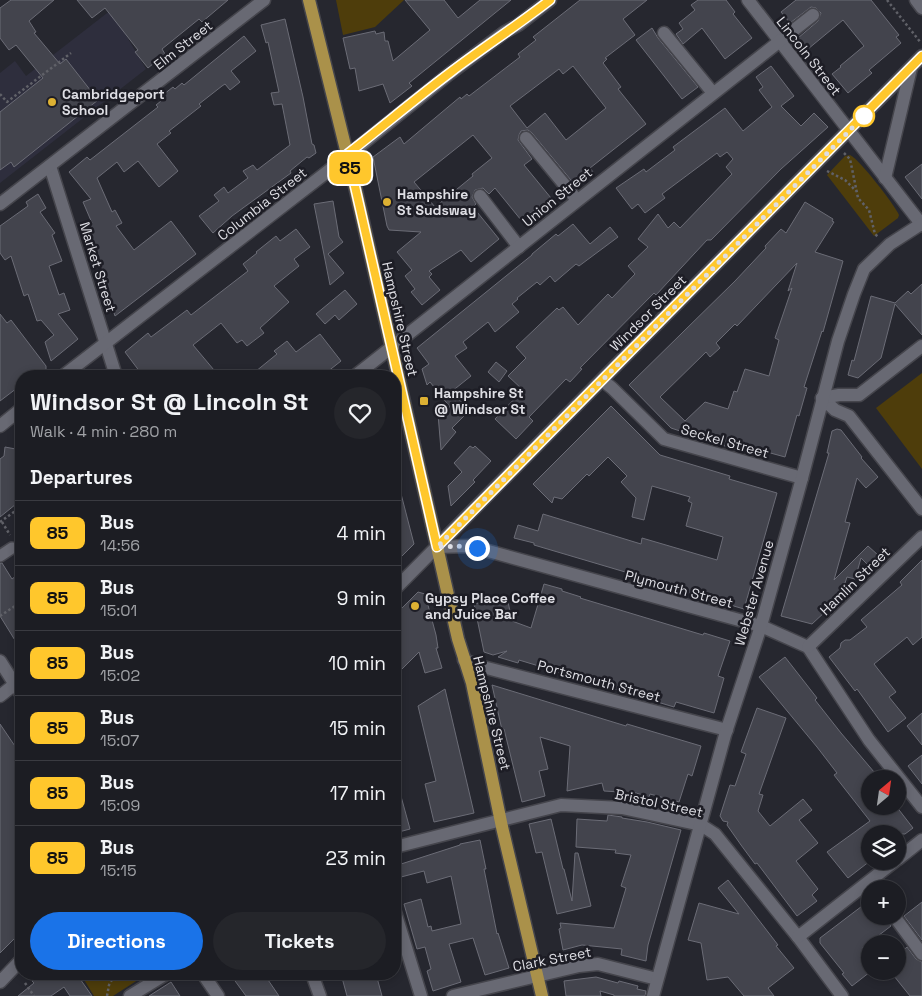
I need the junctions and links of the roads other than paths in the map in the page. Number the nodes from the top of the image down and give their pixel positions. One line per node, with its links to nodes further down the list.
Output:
1 (264, 0): 16 (street, Elm Street)
2 (309, 0): 15 (main road, Hampshire Street)
3 (550, 0): 15 (street, Columbia Street)
4 (748, 0): 9 (street, Lincoln Street)
5 (916, 0): 6 (street)
6 (922, 8)
7 (814, 15): 9 (street, Union Street)
8 (664, 34): 12 (street)
9 (779, 42): 12 (street, Union Street); 13 (street, Lincoln Street)
10 (922, 56): 11 (street, Windsor Street)
11 (911, 68): 13 (street, Windsor Street); 17 (street)
12 (713, 93): 19 (street, Union Street)
13 (848, 131): 17 (street, Lincoln Street); 30 (street, Windsor Street)
14 (526, 138): 19 (street)
15 (346, 155): 23 (street, Columbia Street); 25 (main road, Hampshire Street)
16 (50, 166): 20 (street, Elm Street); 23 (street, Market Street)
17 (885, 178): 21 (street, Lincoln Street)
18 (480, 196): 22 (street)
19 (577, 200): 22 (street, Union Street)
20 (0, 204)
21 (922, 224): 32 (street, Webster Avenue)
22 (519, 247): 25 (street, Union Street)
23 (106, 344): 26 (street, Columbia Street); 27 (street, Market Street)
24 (922, 346): 32 (street)
25 (391, 348): 28 (street, Union Street); 29 (main road, Hampshire Street)
26 (72, 370)
27 (114, 370)
28 (363, 370)
29 (396, 370)
30 (602, 380): 35 (street, Seckel Street); 38 (street, Windsor Street)
31 (401, 391): 38 (main road, Hampshire Street)
32 (822, 398): 35 (street, Webster Avenue); 36 (street)
33 (15, 414): 34 (street)
34 (0, 426)
35 (802, 478): 42 (street, Webster Avenue)
36 (922, 509)
37 (922, 537): 43 (street, Hamlin Street)
38 (437, 547): 41 (street, Windsor Street); 42 (street, Plymouth Street); 44 (main road, Hampshire Street)
39 (12, 548): 40 (street)
40 (0, 556)
41 (401, 583)
42 (761, 626): 43 (street, Plymouth Street); 49 (street, Webster Avenue)
43 (808, 647): 50 (street)
44 (464, 660): 49 (street, Portsmouth Street); 51 (main road, Hampshire Street)
45 (0, 661): 46 (street)
46 (15, 684)
47 (15, 690): 48 (street)
48 (0, 696)
49 (727, 730): 52 (street, Webster Avenue)
50 (922, 807)
51 (501, 819): 52 (street, Bristol Street); 54 (street, Bristol Street); 64 (main road, Hampshire Street)
52 (700, 825): 61 (street, Bristol Street); 65 (street, Webster Avenue)
53 (922, 840): 55 (street)
54 (401, 845)
55 (906, 852)
56 (886, 870): 57 (street)
57 (876, 880)
58 (861, 892): 61 (street)
59 (901, 925): 62 (street)
60 (401, 931): 73 (street)
61 (798, 937): 77 (street, Bristol Street)
62 (922, 954)
63 (15, 966): 69 (street)
64 (537, 976): 65 (street, Clark Street); 74 (street, Clark Street); 75 (main road, Hampshire Street)
65 (658, 979): 76 (street, Webster Avenue)
66 (156, 980): 70 (street)
67 (207, 980): 71 (street)
68 (314, 980): 72 (street)
69 (0, 982)
70 (130, 996)
71 (218, 996)
72 (320, 996)
73 (422, 996)
74 (453, 996)
75 (542, 996)
76 (653, 996)
77 (842, 996)

